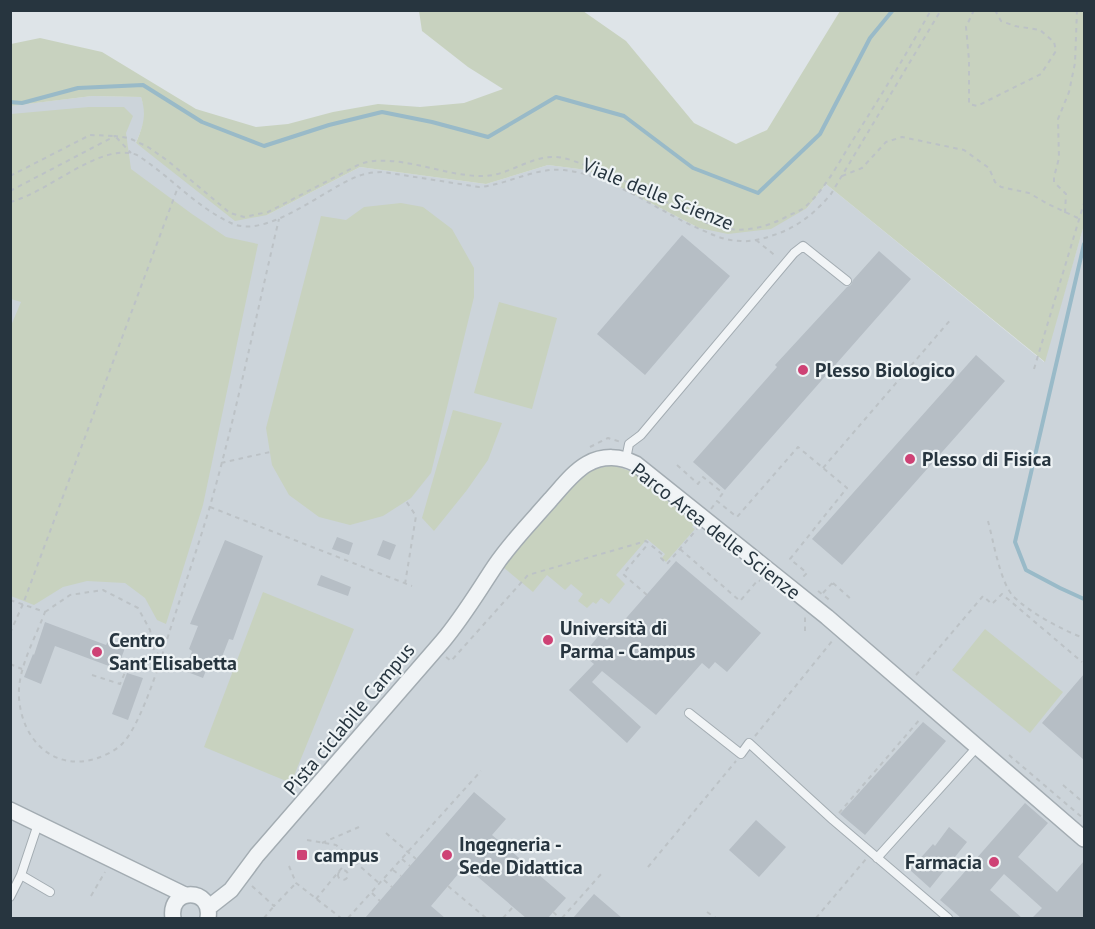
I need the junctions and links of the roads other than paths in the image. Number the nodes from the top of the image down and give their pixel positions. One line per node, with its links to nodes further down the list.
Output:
1 (847, 281): 2 (lane)
2 (628, 452): 4 (street, Parco Area delle Scienze); 10 (street, Parco Area delle Scienze)
3 (689, 713): 8 (lane)
4 (978, 746): 7 (street, Parco Area delle Scienze); 8 (lane)
5 (10, 810): 6 (street)
6 (38, 824): 9 (lane); 11 (street)
7 (1084, 839)
8 (874, 855): 17 (lane)
9 (21, 875): 12 (lane); 14 (lane)
10 (240, 876): 13 (street, Parco Area delle Scienze); 16 (street, Parco Area delle Scienze)
11 (157, 881): 13 (street); 15 (street)
12 (50, 892)
13 (192, 895): 15 (street); 16 (street)
14 (10, 897)
15 (173, 913)
16 (208, 913)
17 (948, 918)

